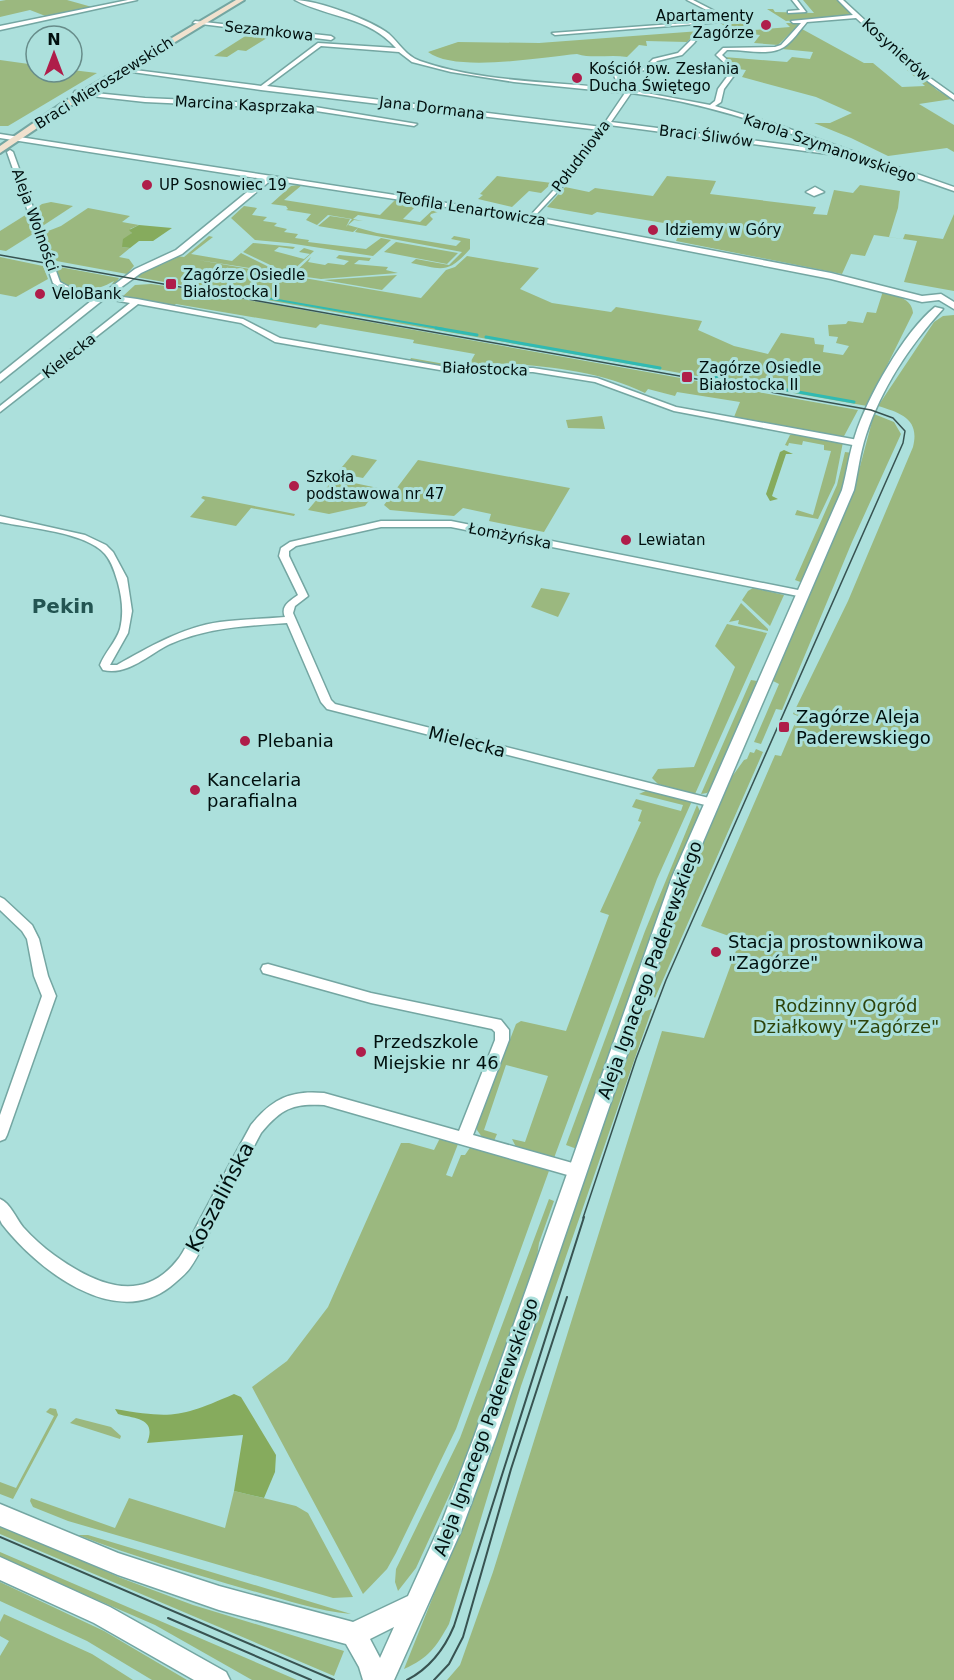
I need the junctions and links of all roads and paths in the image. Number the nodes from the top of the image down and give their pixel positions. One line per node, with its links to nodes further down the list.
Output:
1 (135, 0): 13 (street)
2 (232, 0): 12 (main road, Braci Mieroszewskich)
3 (241, 0): 12 (main road, Braci Mieroszewskich)
4 (297, 0): 17 (street, Karola Szymanowskiego)
5 (689, 0): 14 (street)
6 (794, 0): 8 (street)
7 (840, 0): 9 (street, Kosynierów)
8 (790, 12)
9 (858, 16): 10 (street); 22 (street, Kosynierów)
10 (805, 21): 11 (street); 23 (street)
11 (793, 22)
12 (198, 23): 16 (street, Sezamkowa); 21 (main road, Braci Mieroszewskich)
13 (0, 28)
14 (555, 33)
15 (698, 36): 20 (street)
16 (344, 39)
17 (399, 50): 19 (street); 20 (street, Karola Szymanowskiego)
18 (135, 72): 19 (street, Jana Dormana)
19 (261, 88): 25 (street, Jana Dormana)
20 (626, 92): 23 (street, Karola Szymanowskiego); 25 (street, Południowa)
21 (80, 93): 24 (street, Marcina Kasprzaka); 26 (main road, Braci Mieroszewskich)
22 (954, 98)
23 (710, 107): 29 (street, Karola Szymanowskiego)
24 (414, 124)
25 (604, 126): 29 (street, Braci Śliwów); 34 (street, Południowa)
26 (25, 128): 27 (main road, Braci Mieroszewskich); 27 (street); 28 (street)
27 (4, 142): 28 (street); 28 (street, Teofila Lenartowicza); 36 (street, Aleja Wolności)
28 (31, 142): 30 (street, Teofila Lenartowicza)
29 (841, 149): 32 (street, Karola Szymanowskiego)
30 (269, 178): 31 (street, Teofila Lenartowicza); 33 (street)
31 (297, 182): 33 (street); 34 (street, Teofila Lenartowicza)
32 (954, 189)
33 (251, 193): 35 (street)
34 (531, 218): 38 (street, Teofila Lenartowicza)
35 (110, 295): 36 (street); 37 (street, Białostocka)
36 (98, 297): 39 (street)
37 (137, 302): 40 (street, Kielecka); 41 (street, Białostocka)
38 (941, 308): 41 (street, Aleja Ignacego Paderewskiego)
39 (0, 379)
40 (0, 410)
41 (858, 444): 43 (street, Aleja Ignacego Paderewskiego)
42 (0, 519): 45 (street)
43 (803, 594): 44 (street, Łomżyńska); 46 (street, Aleja Ignacego Paderewskiego)
44 (290, 605): 45 (street, Mielecka)
45 (291, 620): 46 (street, Mielecka)
46 (713, 803): 51 (street, Aleja Ignacego Paderewskiego)
47 (0, 902): 49 (street)
48 (268, 969): 50 (street)
49 (0, 1135)
50 (464, 1137): 51 (street, Koszalińska); 52 (street, Koszalińska)
51 (578, 1171): 55 (street, Aleja Ignacego Paderewskiego)
52 (0, 1206)
53 (0, 1515): 56 (street)
54 (0, 1568): 57 (street)
55 (417, 1604): 56 (street); 59 (street, Aleja Ignacego Paderewskiego)
56 (354, 1634): 58 (street)
57 (218, 1680)
58 (375, 1680)
59 (382, 1680)

